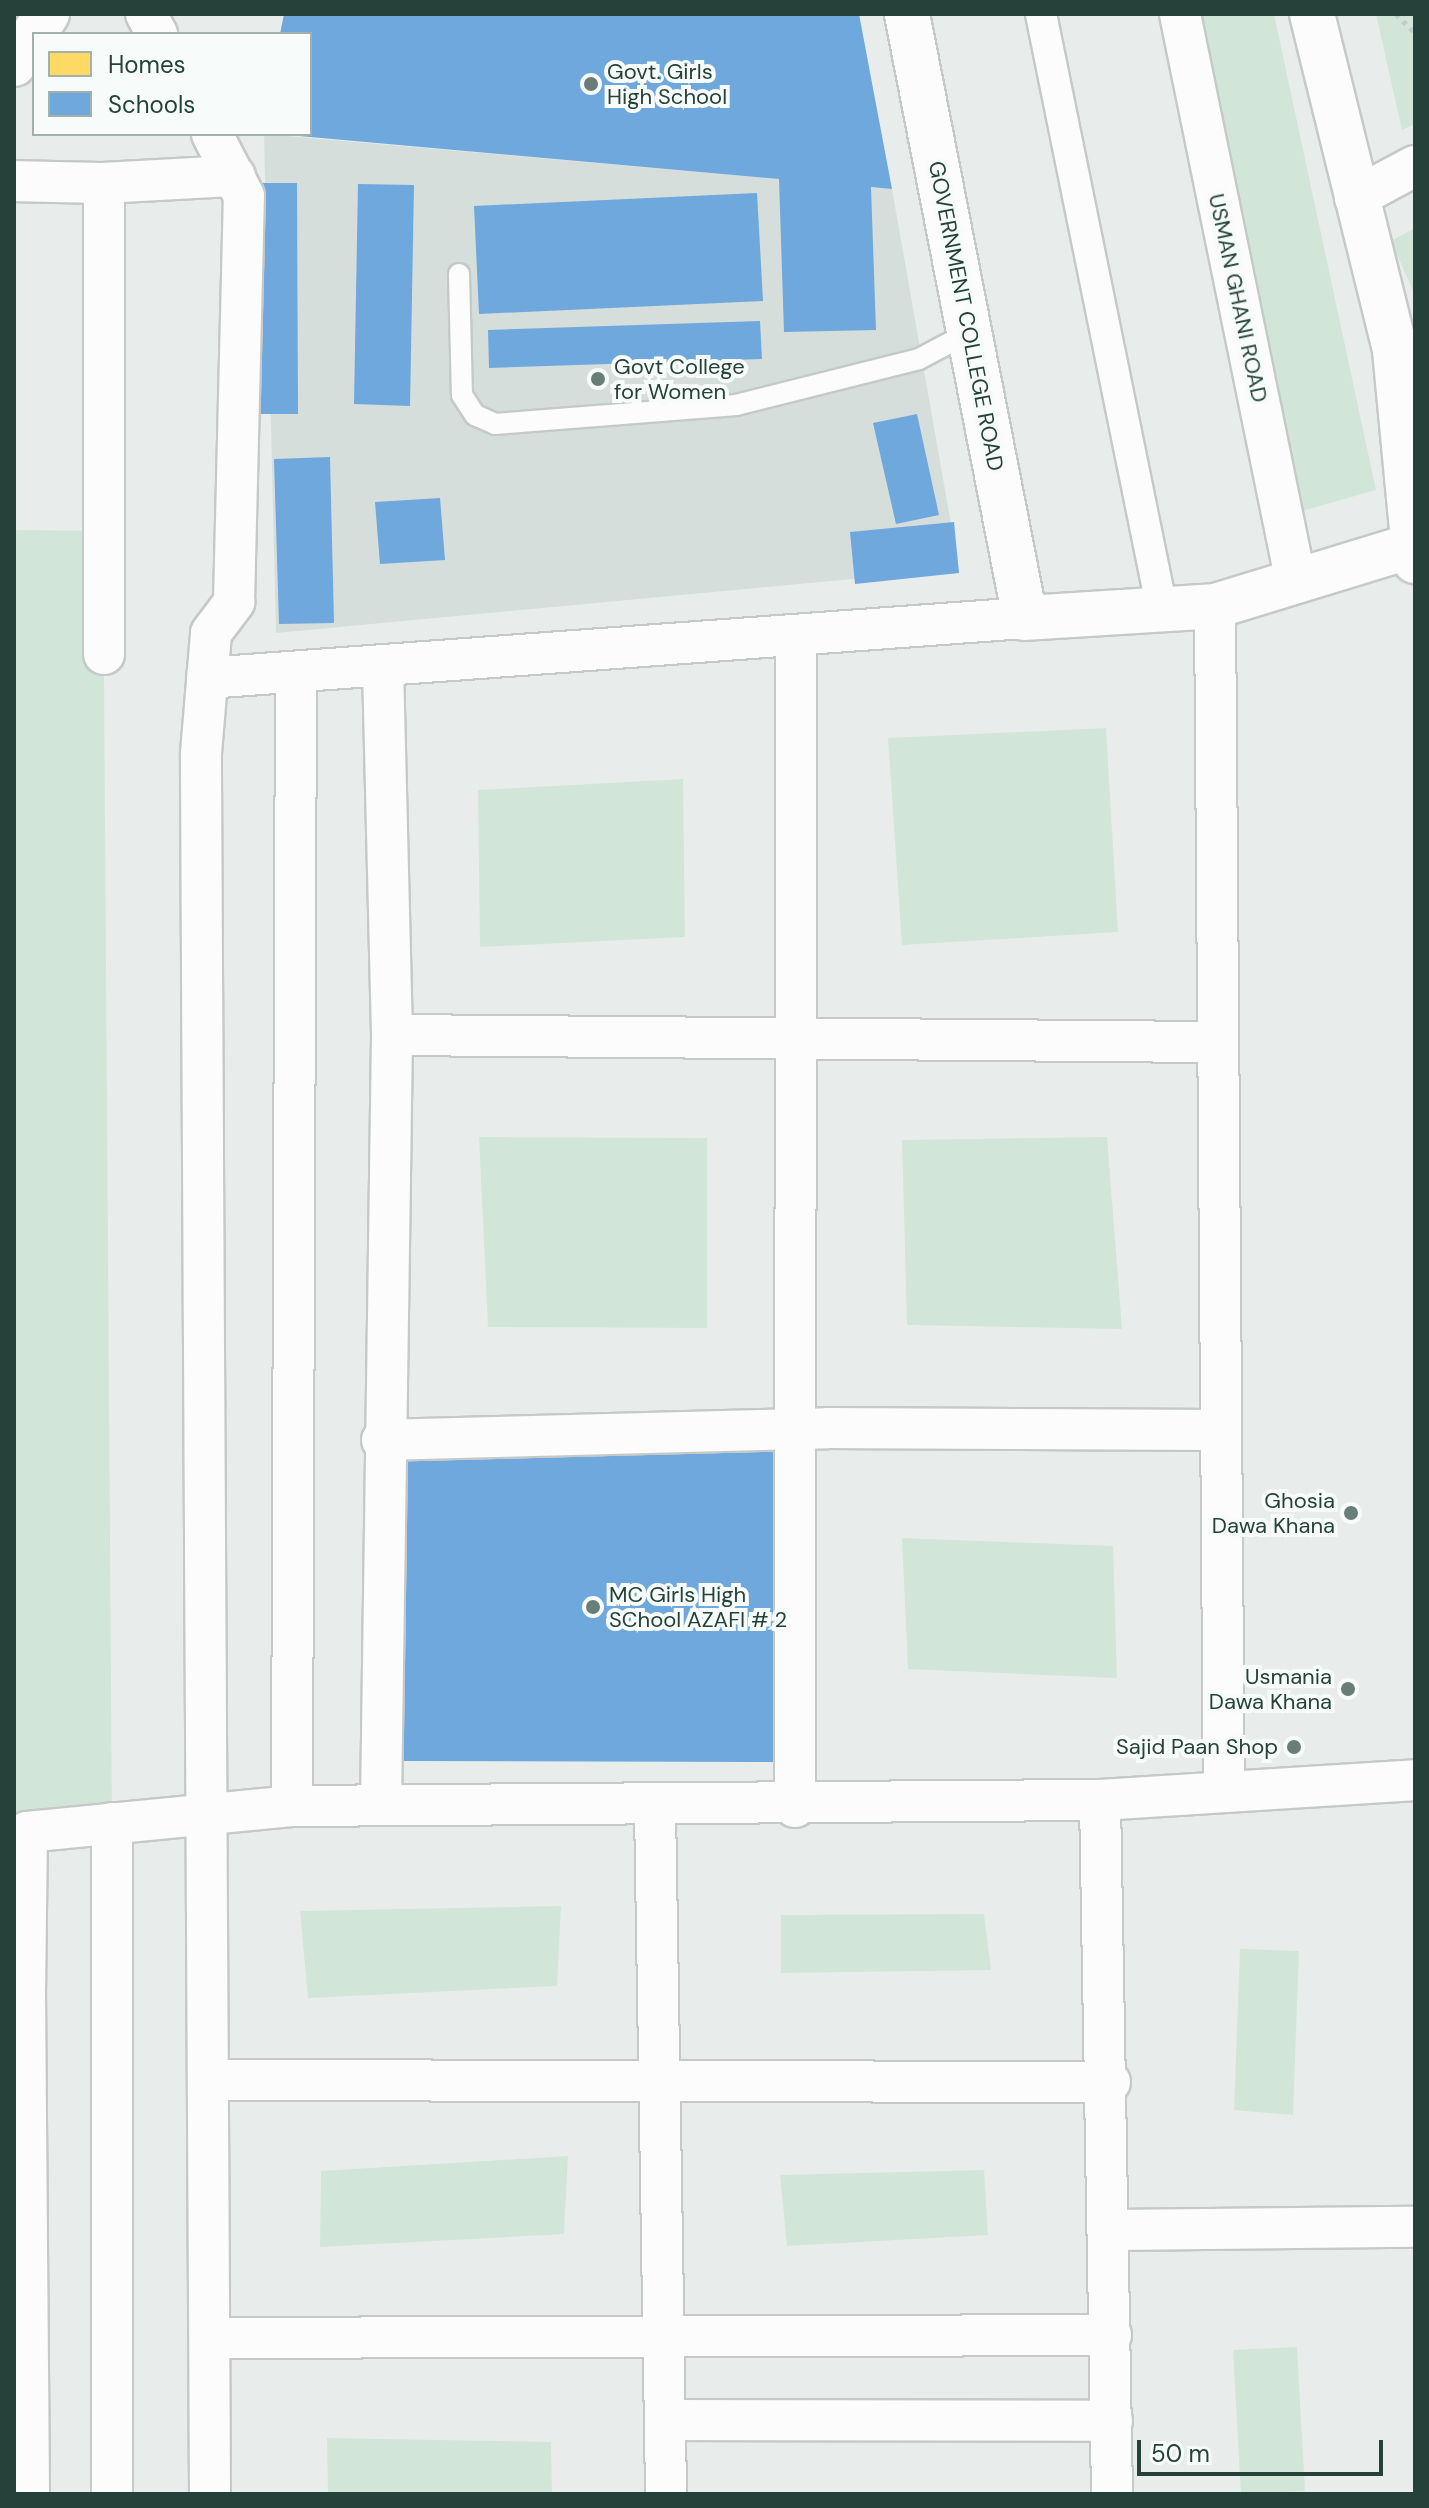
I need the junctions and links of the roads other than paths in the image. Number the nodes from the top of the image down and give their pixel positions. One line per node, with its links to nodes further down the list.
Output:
1 (47, 14): 7 (street)
2 (146, 14): 8 (street)
3 (907, 14): 18 (street, GOVERNMENT COLLEGE ROAD)
4 (1041, 14): 24 (street)
5 (1180, 14): 22 (street, USMAN GHANI ROAD)
6 (1312, 14): 16 (street)
7 (35, 32)
8 (156, 32)
9 (32, 37): 10 (street)
10 (14, 64)
11 (213, 136): 13 (street)
12 (1415, 166): 16 (street)
13 (235, 176): 15 (street); 30 (street)
14 (14, 181): 15 (street)
15 (104, 183): 27 (street)
16 (1355, 198): 19 (street)
17 (459, 274): 18 (lane)
18 (970, 332): 25 (street, GOVERNMENT COLLEGE ROAD)
19 (1405, 344): 20 (street)
20 (1411, 471): 21 (street)
21 (1414, 553): 22 (street)
22 (1296, 582): 23 (street)
23 (1215, 606): 24 (street); 33 (street)
24 (1162, 609): 25 (street)
25 (1025, 618): 26 (street)
26 (796, 635): 28 (street); 32 (street)
27 (104, 654)
28 (383, 666): 29 (street); 31 (street)
29 (296, 672): 30 (street); 41 (street)
30 (207, 678): 44 (street)
31 (392, 1035): 32 (street); 36 (street)
32 (796, 1039): 33 (street); 34 (street)
33 (1216, 1042): 35 (street)
34 (796, 1429): 35 (street); 36 (street); 43 (street)
35 (1219, 1430): 38 (street)
36 (382, 1440): 40 (street)
37 (1415, 1780): 38 (street)
38 (1224, 1792): 39 (street)
39 (1100, 1800): 43 (street); 51 (street)
40 (381, 1805): 41 (street); 42 (street)
41 (292, 1806): 44 (street)
42 (655, 1807): 43 (street); 50 (street)
43 (795, 1807)
44 (204, 1814): 45 (street); 49 (street)
45 (112, 1823): 46 (street); 63 (street)
46 (21, 1833): 47 (street)
47 (20, 1928): 48 (street)
48 (20, 1994): 52 (street)
49 (209, 2080): 50 (street); 58 (street)
50 (662, 2082): 51 (street); 57 (street)
51 (1110, 2082): 54 (street)
52 (20, 2153): 55 (street)
53 (1415, 2227): 54 (street)
54 (1111, 2230): 56 (street)
55 (21, 2256): 59 (street)
56 (1111, 2335): 57 (street); 61 (street)
57 (666, 2337): 58 (street); 60 (street)
58 (212, 2338): 64 (street)
59 (20, 2350): 62 (street)
60 (666, 2420): 61 (street); 65 (street)
61 (1112, 2421): 66 (street)
62 (29, 2494)
63 (112, 2494)
64 (210, 2494)
65 (666, 2494)
66 (1112, 2494)

